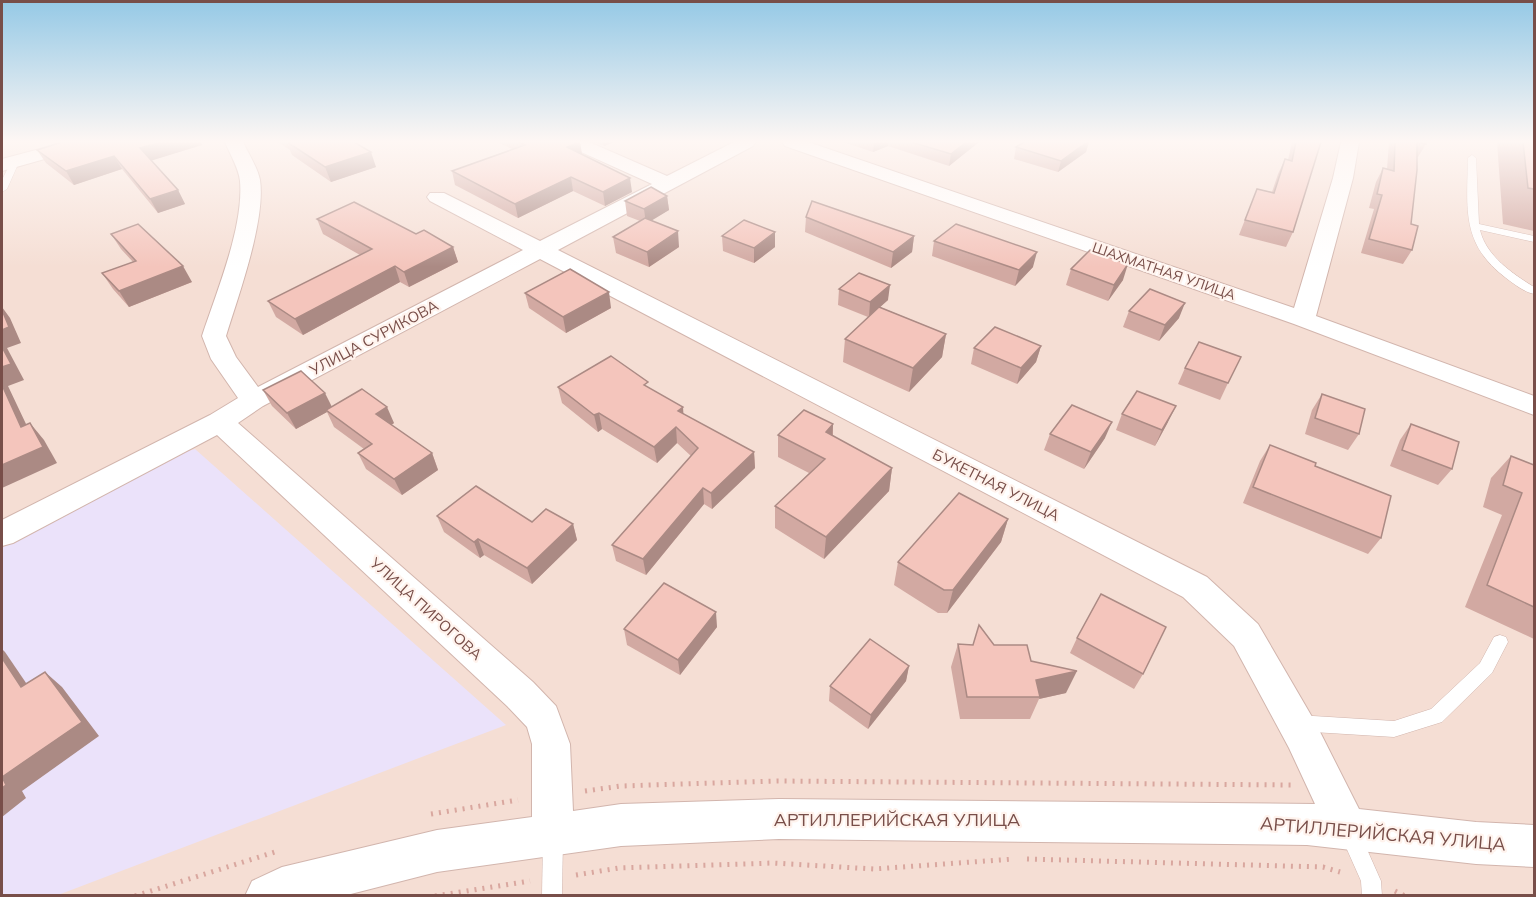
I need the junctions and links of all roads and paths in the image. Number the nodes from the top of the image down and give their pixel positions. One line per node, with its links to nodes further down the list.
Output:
1 (250, 184): 12 (street)
2 (664, 184): 9 (street, УЛИЦА СУРИКОВА)
3 (912, 184): 11 (street, ШАХМАТНАЯ УЛИЦА)
4 (1341, 184): 11 (street)
5 (1473, 184): 7 (lane)
6 (437, 197): 9 (street, БУКЕТНАЯ УЛИЦА)
7 (1475, 225): 8 (lane); 10 (lane)
8 (1534, 239)
9 (541, 250): 12 (street, УЛИЦА СУРИКОВА); 17 (street, БУКЕТНАЯ УЛИЦА)
10 (1534, 291)
11 (1303, 319): 13 (street, ШАХМАТНАЯ УЛИЦА)
12 (254, 400): 14 (street, УЛИЦА СУРИКОВА)
13 (1534, 406)
14 (220, 422): 15 (street, УЛИЦА СУРИКОВА); 19 (street, УЛИЦА ПИРОГОВА)
15 (2, 534)
16 (1500, 642): 17 (lane)
17 (1295, 722): 18 (street, БУКЕТНАЯ УЛИЦА)
18 (1347, 828): 19 (street, АРТИЛЛЕРИЙСКАЯ УЛИЦА); 20 (street, АРТИЛЛЕРИЙСКАЯ УЛИЦА); 22 (lane)
19 (554, 835): 21 (lane); 23 (street, АРТИЛЛЕРИЙСКАЯ УЛИЦА)
20 (1534, 846)
21 (552, 887): 22 (path); 24 (path)
22 (1372, 888): 25 (path)
23 (267, 896)
24 (435, 896)
25 (1405, 896)

